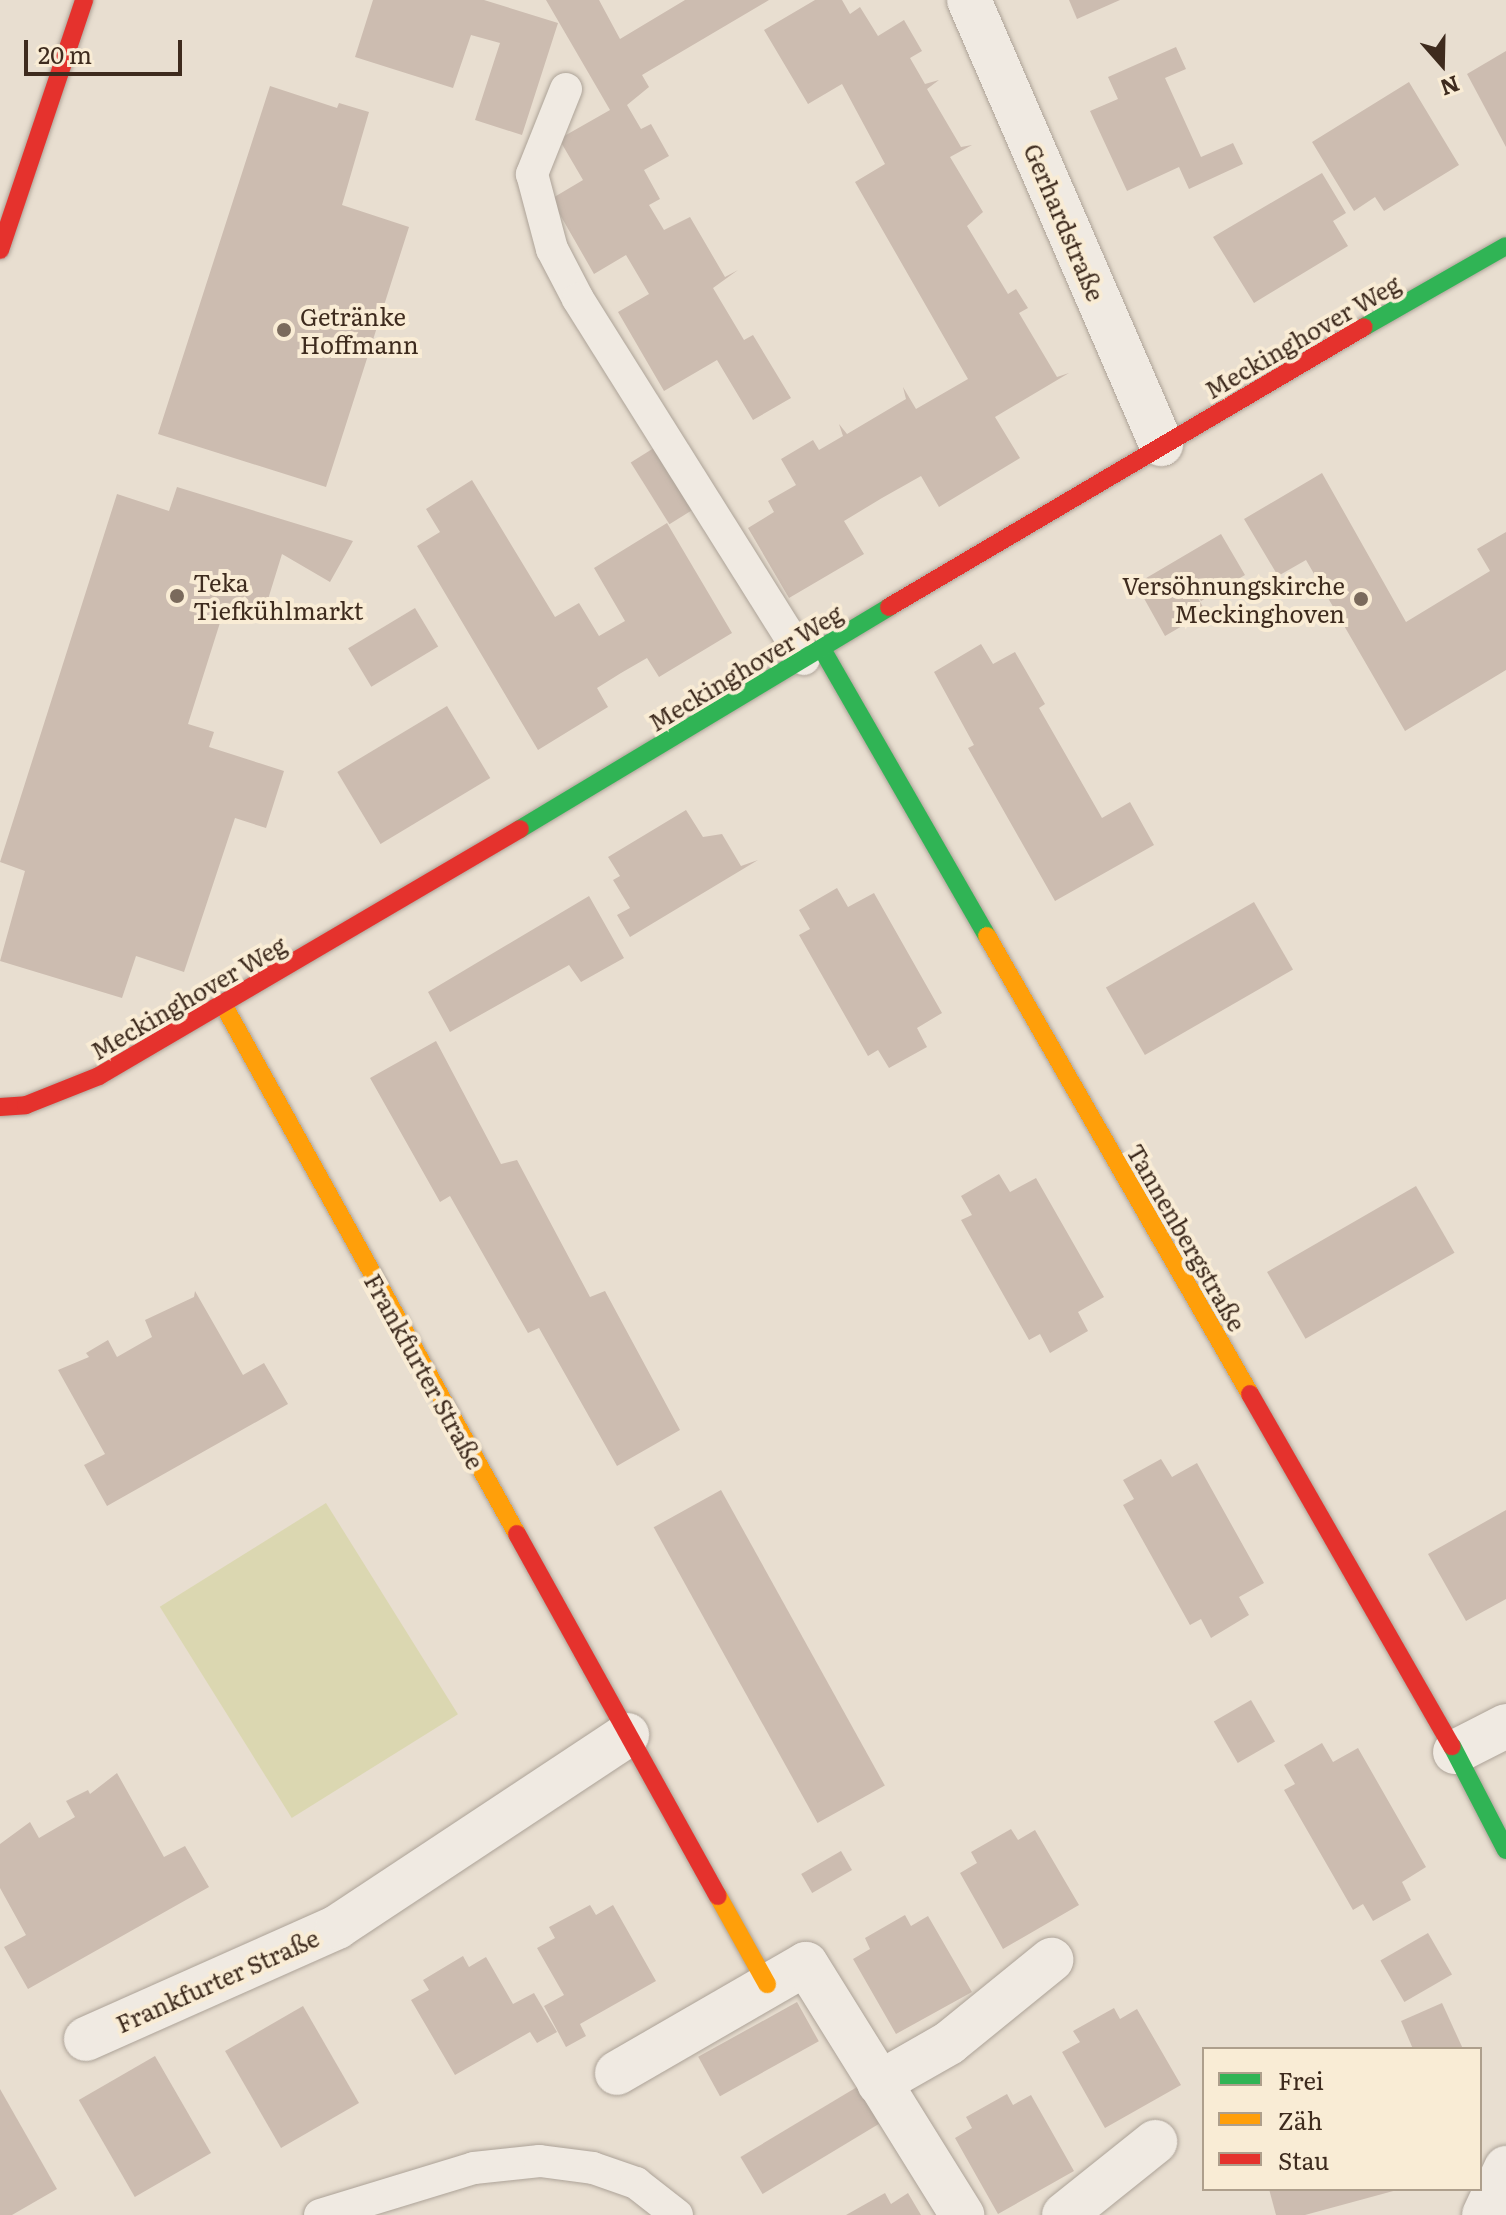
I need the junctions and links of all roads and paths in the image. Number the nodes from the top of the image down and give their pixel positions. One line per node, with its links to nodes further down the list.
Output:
1 (84, 0): 4 (street)
2 (969, 0): 6 (street, Gerhardstraße)
3 (566, 89): 7 (lane)
4 (0, 250)
5 (1502, 258): 6 (street, Meckinghover Weg)
6 (1161, 444): 7 (street, Meckinghover Weg)
7 (813, 654): 8 (street, Meckinghover Weg); 12 (street, Tannenbergstraße)
8 (224, 1006): 9 (street, Meckinghover Weg); 11 (street, Frankfurter Straße)
9 (0, 1107)
10 (1506, 1726): 12 (street)
11 (627, 1735): 15 (street, Frankfurter Straße); 16 (street, Frankfurter Straße)
12 (1455, 1752): 13 (street, Tannenbergstraße)
13 (1506, 1850)
14 (1051, 1960): 18 (street)
15 (767, 1984): 17 (street); 18 (street)
16 (86, 2039)
17 (617, 2073)
18 (879, 2083): 23 (street)
19 (1155, 2142): 24 (street)
20 (1506, 2168): 25 (street)
21 (320, 2215): 22 (lane)
22 (677, 2215)
23 (962, 2215)
24 (1064, 2215)
25 (1484, 2215)

